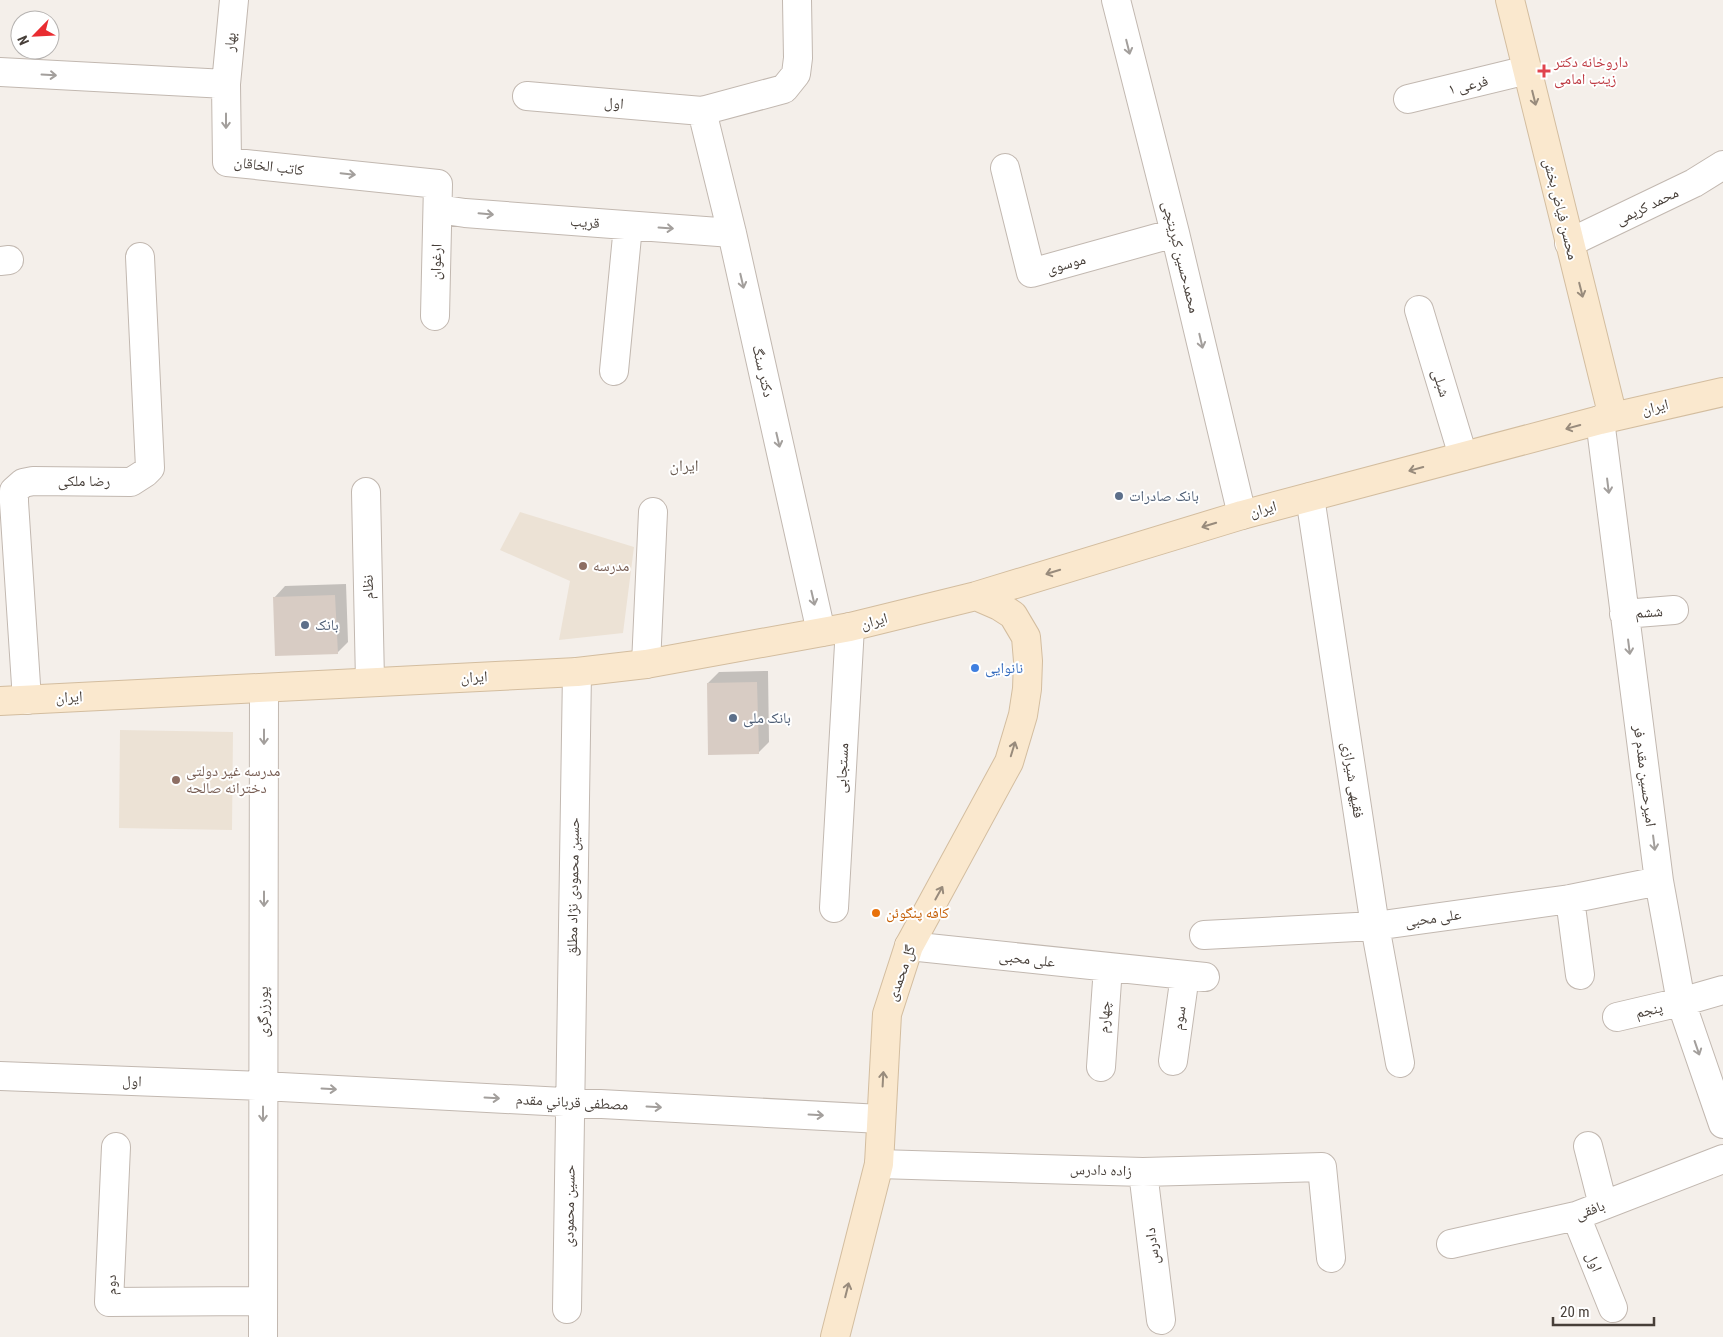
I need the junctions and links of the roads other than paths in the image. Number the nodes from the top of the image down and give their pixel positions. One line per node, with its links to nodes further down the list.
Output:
1 (234, 0): 7 (street, بهار)
2 (797, 0): 10 (street)
3 (1116, 0): 16 (street, محمدحسین کبریتچی, one-way to 16)
4 (1510, 0): 5 (main road, محسن فیاض بخش)
5 (1527, 70): 9 (street, فرعی ۱); 17 (main road, محسن فیاض بخش, one-way to 17)
6 (0, 72): 7 (street, one-way to 7)
7 (226, 84): 13 (street, کاتب الخاقان, one-way to 13)
8 (527, 96): 10 (street, اول)
9 (1408, 99)
10 (702, 111): 15 (street, دکتر سنگ)
11 (1723, 165): 17 (street, محمد کریمی)
12 (1005, 168): 16 (street, موسوی)
13 (438, 209): 14 (street, قریب, one-way to 14); 20 (street, ارغوان)
14 (628, 226): 15 (street, قریب, one-way to 15); 21 (street)
15 (732, 233): 33 (street, دکتر سنگ, one-way to 33)
16 (1175, 233): 28 (street, محمدحسین کبریتچی, one-way to 28)
17 (1569, 243): 23 (main road, محسن فیاض بخش, one-way to 23)
18 (140, 257): 38 (street, رضا ملکی)
19 (1420, 310): 24 (street, شبلی)
20 (434, 316)
21 (614, 371)
22 (1723, 392): 23 (main road, ایران)
23 (1606, 419): 24 (main road, ایران, one-way to 24); 31 (street, امیرحسین مقدم فر, one-way to 31)
24 (1463, 456): 26 (main road, ایران, one-way to 26)
25 (366, 492): 36 (street, نظام)
26 (1310, 497): 28 (main road, ایران); 43 (street, فقیهی شیرازی)
27 (653, 512): 34 (street)
28 (1242, 515): 29 (main road, ایران, one-way to 29)
29 (976, 596): 32 (main road, ایران); 45 (main road, گل محمدی, one-way to 29)
30 (1674, 610): 31 (street, ششم)
31 (1624, 614): 40 (street, امیرحسین مقدم فر, one-way to 40)
32 (850, 627): 33 (main road, ایران); 42 (street, مستجابی)
33 (821, 632): 34 (main road, ایران)
34 (646, 664): 35 (main road, ایران)
35 (576, 672): 36 (main road, ایران); 57 (street, حسین محمودی نژاد مطلق)
36 (370, 681): 37 (main road, ایران)
37 (264, 688): 38 (main road, ایران); 56 (street, پورزرگری, one-way to 56)
38 (27, 700): 39 (main road, ایران)
39 (0, 701)
40 (1659, 881): 41 (street, علی محبی); 50 (street, امیرحسین مقدم فر)
41 (1570, 899): 43 (street, علی محبی); 47 (street)
42 (834, 908)
43 (1374, 926): 44 (street, علی محبی); 53 (street, فقیهی شیرازی)
44 (1204, 935)
45 (909, 946): 46 (street, علی محبی); 58 (main road, گل محمدی, one-way to 45)
46 (1108, 967): 48 (street, علی محبی); 54 (street, چهارم)
47 (1580, 975)
48 (1195, 976): 52 (street, سوم)
49 (1723, 990): 50 (street, پنجم)
50 (1681, 1002): 51 (street, پنجم); 59 (street, امیرحسین مقدم فر, one-way to 59)
51 (1617, 1017)
52 (1173, 1061)
53 (1400, 1063)
54 (1100, 1067)
55 (0, 1076): 56 (street, اول)
56 (263, 1086): 57 (street, مصطفی قرباني مقدم, one-way to 57); 69 (street, پورزرگری, one-way to 69)
57 (570, 1102): 58 (street, مصطفی قرباني مقدم, one-way to 58); 71 (street, حسین محمودی)
58 (880, 1119): 63 (main road, گل محمدی)
59 (1723, 1124)
60 (1588, 1146): 65 (street)
61 (116, 1147): 69 (street, دوم)
62 (1723, 1159): 65 (street, بافقی)
63 (880, 1164): 64 (street, زاده دادرس); 74 (main road, گل محمدی, one-way to 63)
64 (1143, 1172): 68 (street, زاده دادرس); 72 (street, دادرس)
65 (1603, 1205): 66 (street, بافقی)
66 (1576, 1216): 67 (street, بافقی); 70 (street, اول)
67 (1451, 1244)
68 (1331, 1258)
69 (263, 1301): 73 (street, پورزرگری)
70 (1612, 1308)
71 (567, 1309)
72 (1161, 1320)
73 (263, 1337)
74 (835, 1337)

